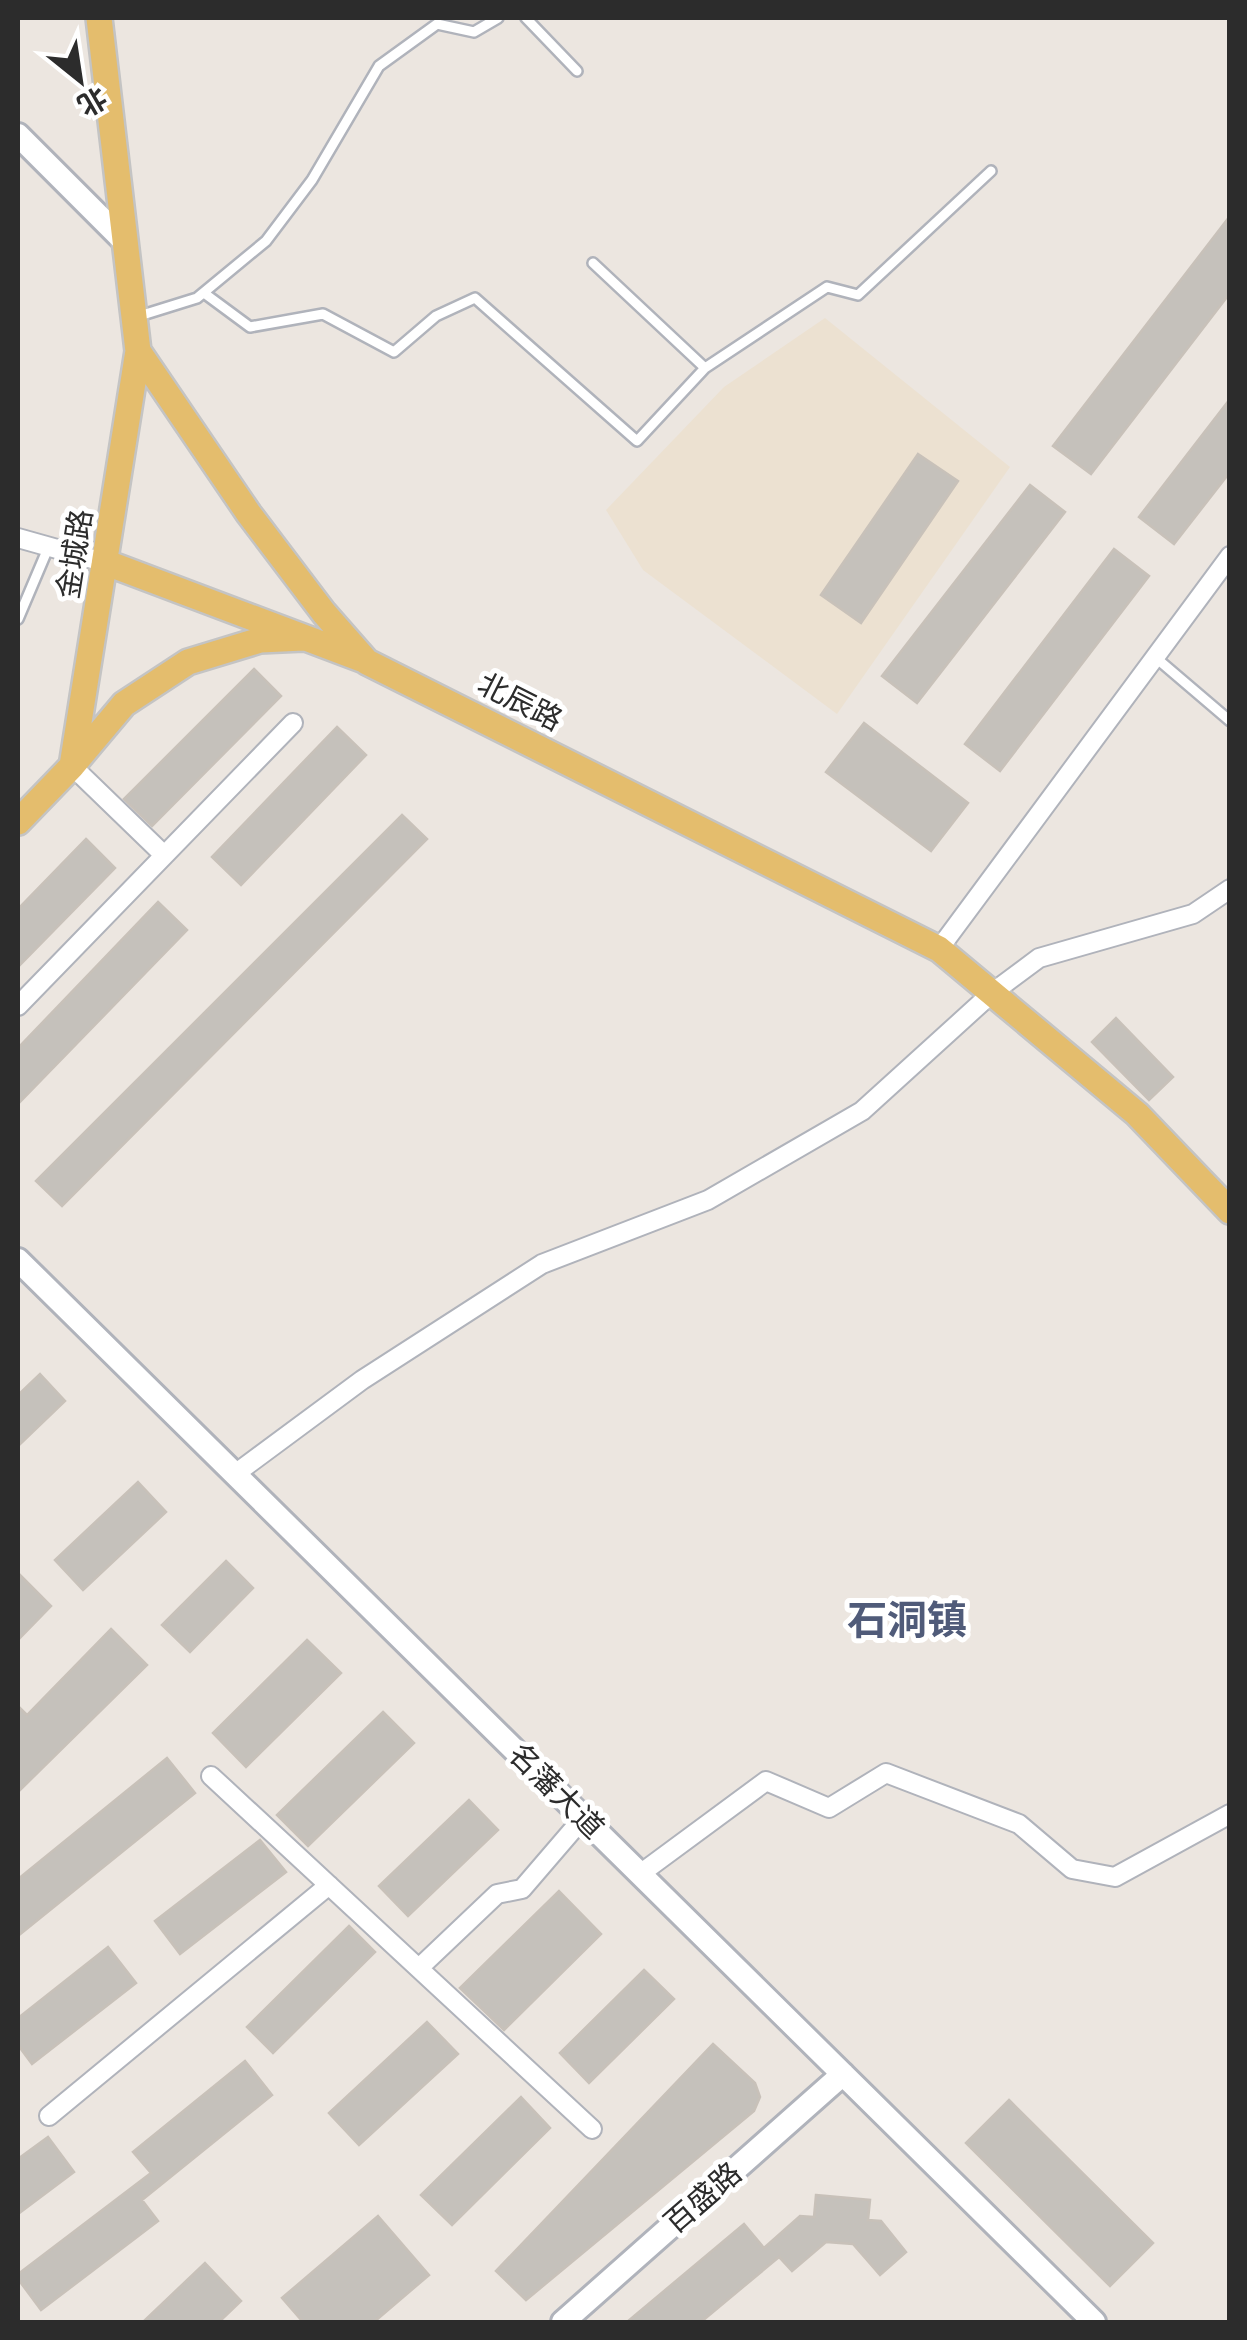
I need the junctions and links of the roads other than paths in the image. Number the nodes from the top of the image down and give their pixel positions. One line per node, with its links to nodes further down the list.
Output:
1 (99, 18): 7 (main road, 北辰路)
2 (498, 18): 9 (lane)
3 (526, 18): 4 (lane)
4 (577, 71)
5 (18, 134): 7 (main road)
6 (991, 171): 12 (lane)
7 (124, 241): 10 (main road, 北辰路)
8 (593, 263): 12 (lane)
9 (204, 292): 10 (lane); 12 (lane)
10 (134, 318): 11 (main road, 北辰路)
11 (138, 352): 16 (main road, 金城路); 20 (main road, 北辰路)
12 (705, 368)
13 (18, 538): 14 (street)
14 (49, 546): 16 (street); 17 (lane)
15 (1230, 556): 19 (street)
16 (107, 563): 18 (main road); 23 (main road, 金城路)
17 (18, 619)
18 (303, 638): 20 (main road); 23 (main road)
19 (1155, 657): 21 (lane); 27 (street)
20 (367, 662): 27 (main road, 北辰路)
21 (1230, 721)
22 (292, 723): 25 (street)
23 (72, 766): 24 (main road); 25 (street)
24 (18, 822)
25 (164, 855): 29 (street)
26 (1230, 889): 28 (street)
27 (939, 949): 28 (main road, 北辰路)
28 (992, 993): 30 (main road, 北辰路); 32 (street)
29 (18, 1006)
30 (1230, 1212)
31 (18, 1260): 32 (main road, 名藩大道)
32 (235, 1474): 35 (main road, 名藩大道)
33 (211, 1776): 37 (street)
34 (1230, 1814): 36 (street)
35 (583, 1818): 36 (main road, 名藩大道); 38 (street)
36 (640, 1874): 39 (main road, 名藩大道)
37 (329, 1885): 38 (street); 40 (street)
38 (419, 1968): 41 (street)
39 (843, 2074): 42 (main road, 百盛路); 43 (main road, 名藩大道)
40 (49, 2116)
41 (592, 2128)
42 (563, 2322)
43 (1094, 2322)

